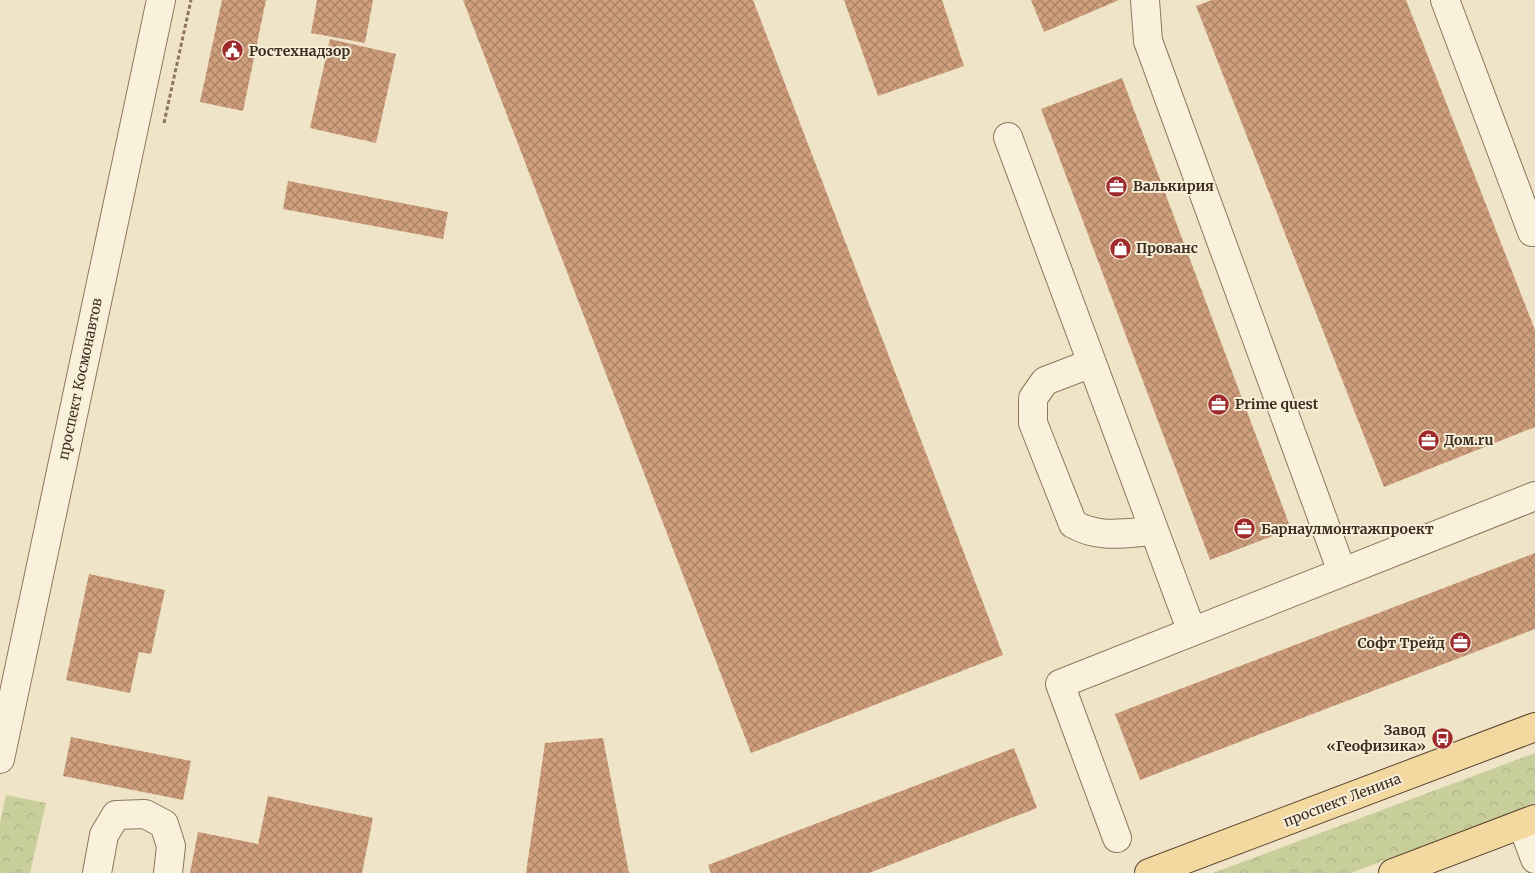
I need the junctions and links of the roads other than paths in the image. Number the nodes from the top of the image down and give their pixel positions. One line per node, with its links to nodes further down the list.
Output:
1 (161, 0): 12 (street, проспект Космонавтов)
2 (1145, 0): 9 (street)
3 (1445, 0): 5 (street)
4 (1008, 137): 6 (street)
5 (1534, 233)
6 (1092, 363): 8 (street); 8 (street)
7 (1535, 496): 9 (street)
8 (1154, 530): 10 (street)
9 (1342, 572): 10 (street)
10 (1192, 632): 14 (street)
11 (1535, 727): 18 (main road, проспект Ленина)
12 (0, 759)
13 (1529, 822): 15 (street); 19 (main road)
14 (1117, 838)
15 (1535, 859)
16 (96, 873): 17 (street)
17 (168, 873)
18 (1148, 873)
19 (1393, 873)

